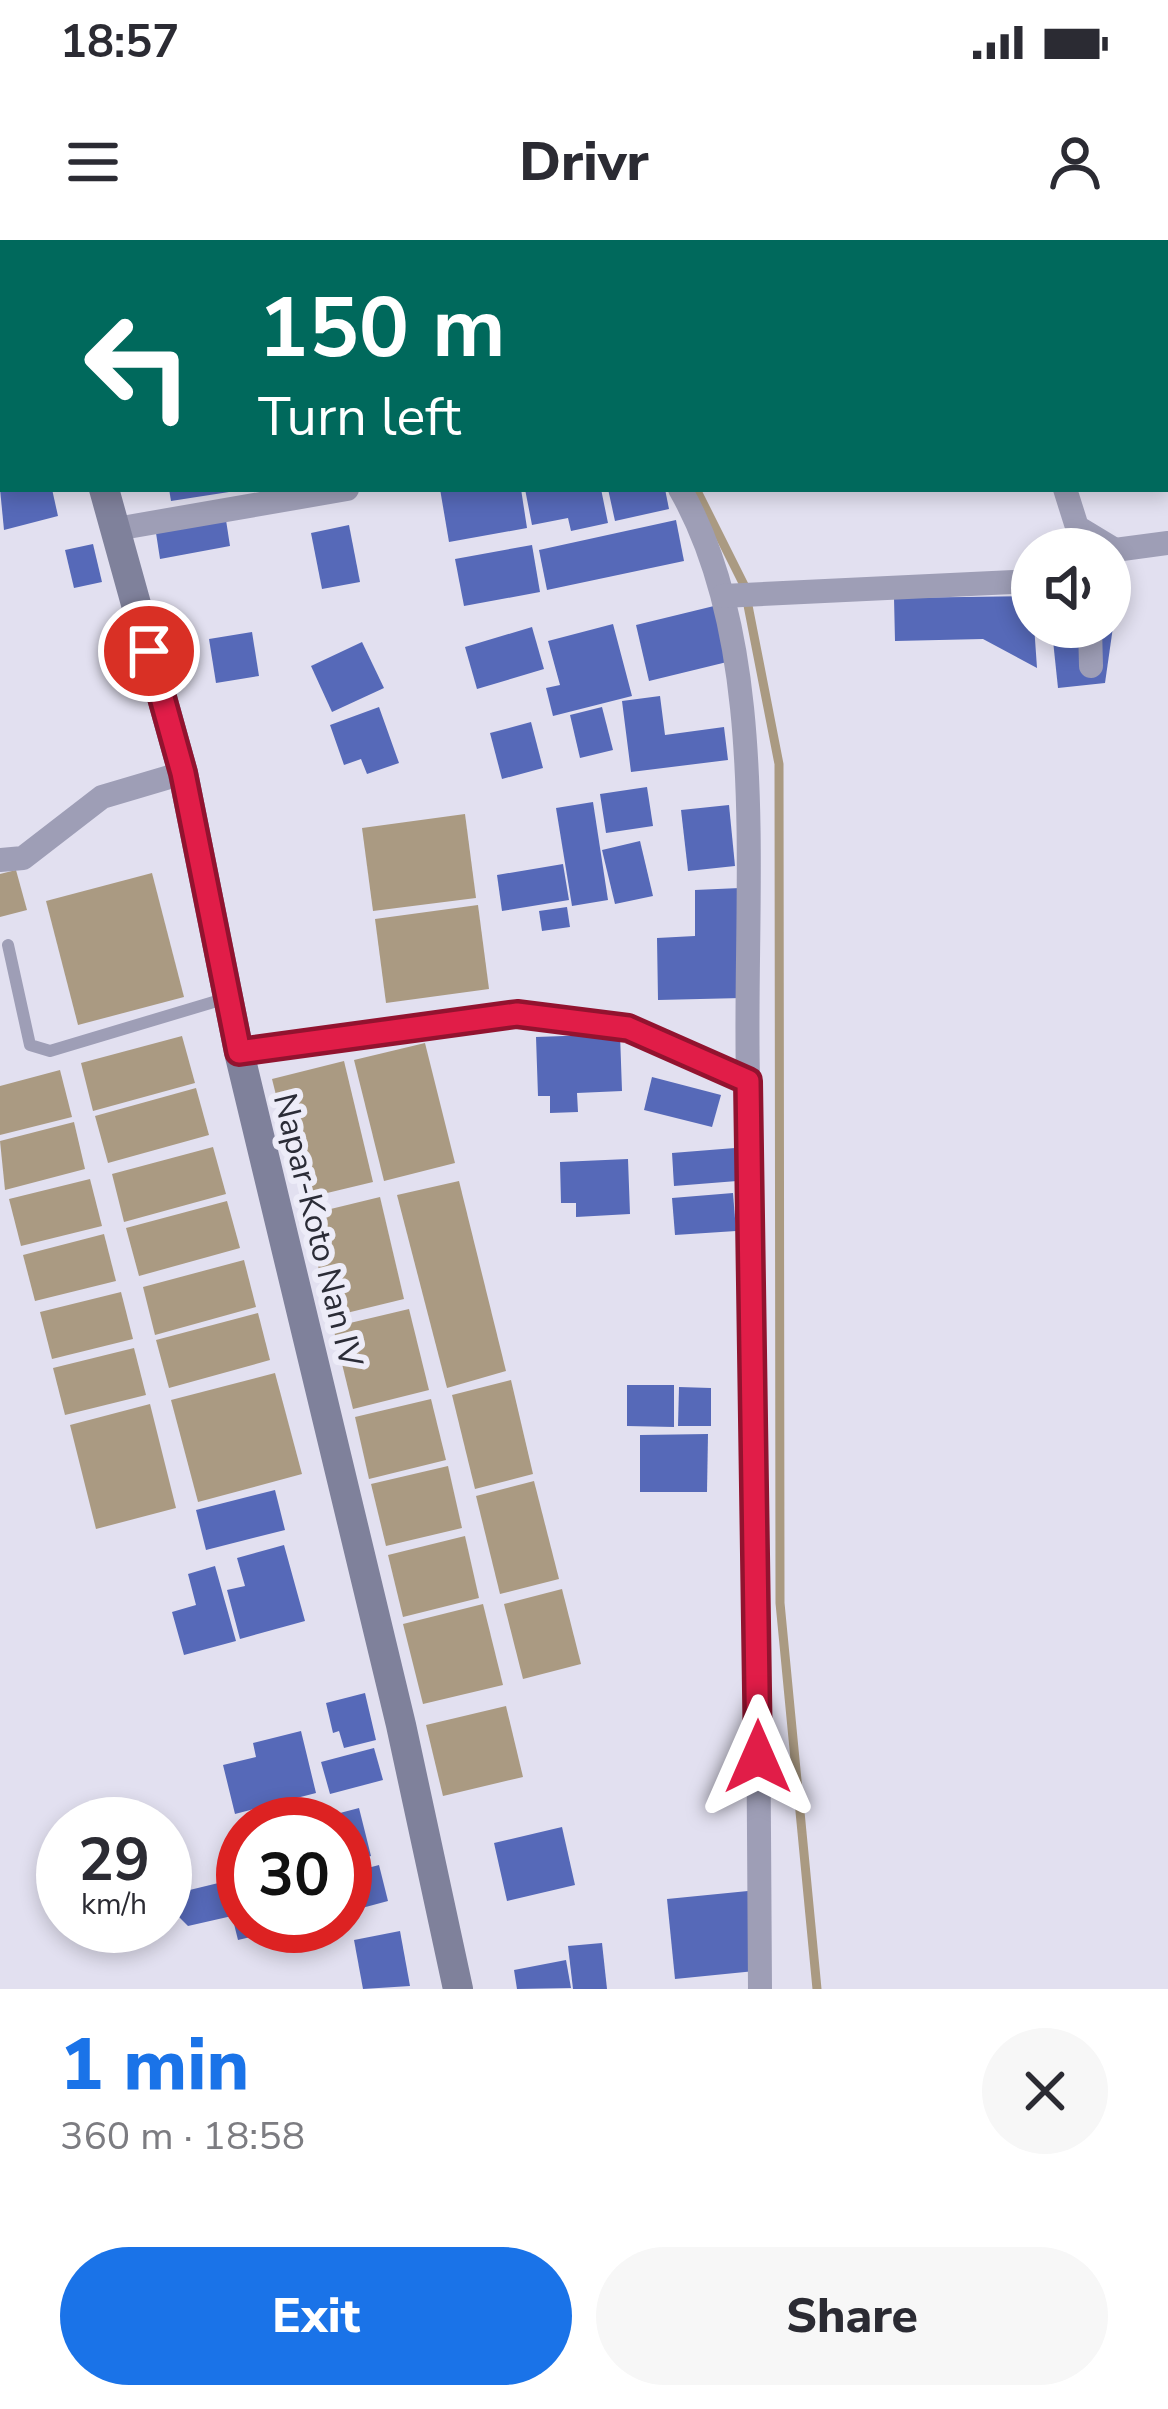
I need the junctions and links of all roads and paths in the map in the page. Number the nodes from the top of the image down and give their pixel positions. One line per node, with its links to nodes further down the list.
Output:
1 (105, 492): 6 (street, Napar-Koto Nan IV)
2 (330, 492): 6 (street)
3 (682, 492): 10 (street)
4 (1066, 492): 5 (street)
5 (1078, 528)
6 (116, 529): 13 (street, Napar-Koto Nan IV)
7 (1168, 543): 8 (street)
8 (1131, 550)
9 (1011, 582): 10 (street)
10 (728, 595): 18 (street)
11 (1090, 648): 12 (street)
12 (1090, 666)
13 (183, 773): 14 (street); 16 (street, Napar-Koto Nan IV)
14 (0, 860)
15 (8, 945): 16 (lane)
16 (227, 998): 17 (street, Napar-Koto Nan IV)
17 (239, 1052): 18 (street); 19 (street, Napar-Koto Nan IV)
18 (748, 1081): 20 (street)
19 (458, 1989)
20 (760, 1989)

